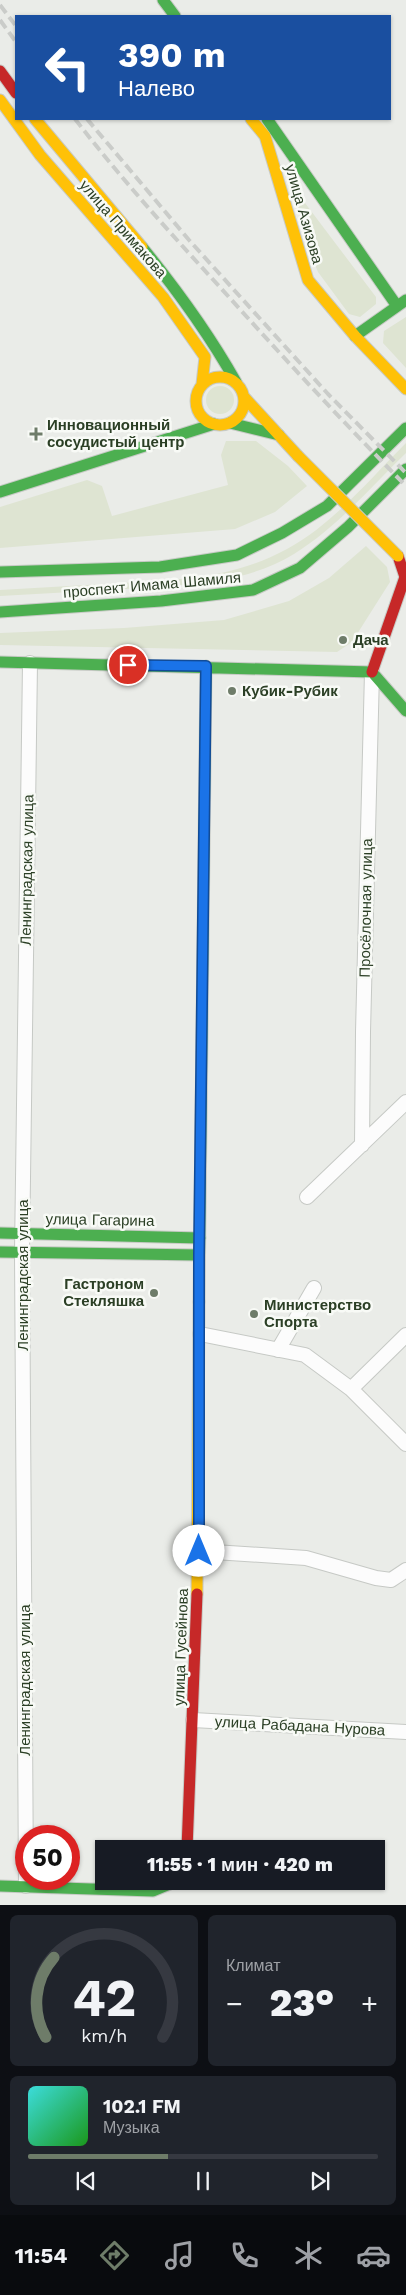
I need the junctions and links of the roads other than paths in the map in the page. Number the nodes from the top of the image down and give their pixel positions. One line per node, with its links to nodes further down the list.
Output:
1 (163, 0): 3 (main road)
2 (175, 0): 4 (main road)
3 (174, 15)
4 (186, 15)
5 (0, 71): 6 (main road)
6 (15, 92)
7 (0, 100): 16 (main road, улица Примакова)
8 (36, 120): 15 (main road, улица Примакова)
9 (253, 120): 12 (main road, улица Азизова)
10 (268, 120): 11 (main road, улица Азизова)
11 (276, 130): 12 (main road); 13 (main road, улица Азизова)
12 (266, 136): 14 (main road, улица Азизова)
13 (402, 303): 14 (main road)
14 (355, 336): 17 (main road, улица Азизова)
15 (236, 382): 16 (main road); 18 (main road)
16 (202, 384): 19 (main road)
17 (406, 389)
18 (245, 398): 20 (main road); 23 (main road)
19 (197, 408): 21 (main road); 24 (main road)
20 (230, 423): 21 (main road); 23 (main road)
21 (214, 424): 24 (main road)
22 (406, 428): 27 (main road, проспект Имама Шамиля)
23 (279, 435): 32 (main road, bridge)
24 (161, 442): 26 (main road)
25 (406, 469): 28 (main road, проспект Имама Шамиля)
26 (0, 492)
27 (0, 572)
28 (0, 612)
29 (0, 662): 30 (main road)
30 (30, 663): 31 (main road); 38 (street, Ленинградская улица)
31 (206, 666): 32 (main road); 39 (main road, улица Гусейнова)
32 (372, 672): 33 (main road); 35 (street, Просёлочная улица)
33 (406, 710)
34 (406, 1102): 35 (street)
35 (362, 1145): 36 (street)
36 (307, 1198)
37 (0, 1233): 38 (main road, улица Гагарина)
38 (23, 1233): 39 (main road, улица Гагарина); 41 (street, Ленинградская улица)
39 (200, 1238): 42 (main road, улица Гусейнова)
40 (0, 1252): 41 (main road)
41 (22, 1252): 42 (main road); 53 (street, Ленинградская улица)
42 (199, 1255): 44 (main road, улица Гусейнова)
43 (314, 1288): 46 (street)
44 (200, 1334): 46 (street); 49 (main road, улица Гусейнова)
45 (406, 1335): 47 (street)
46 (278, 1350): 47 (street)
47 (351, 1389): 48 (street)
48 (406, 1444)
49 (199, 1551): 50 (street); 51 (main road, улица Гусейнова)
50 (406, 1570)
51 (193, 1720): 52 (street, улица Рабадана Нурова); 54 (main road, улица Гусейнова)
52 (406, 1732)
53 (26, 1825)
54 (188, 1840)
55 (0, 1886): 56 (main road)
56 (15, 1886)
57 (80, 1888): 58 (main road)
58 (95, 1889)
59 (128, 1890): 60 (main road)
60 (156, 1890)

